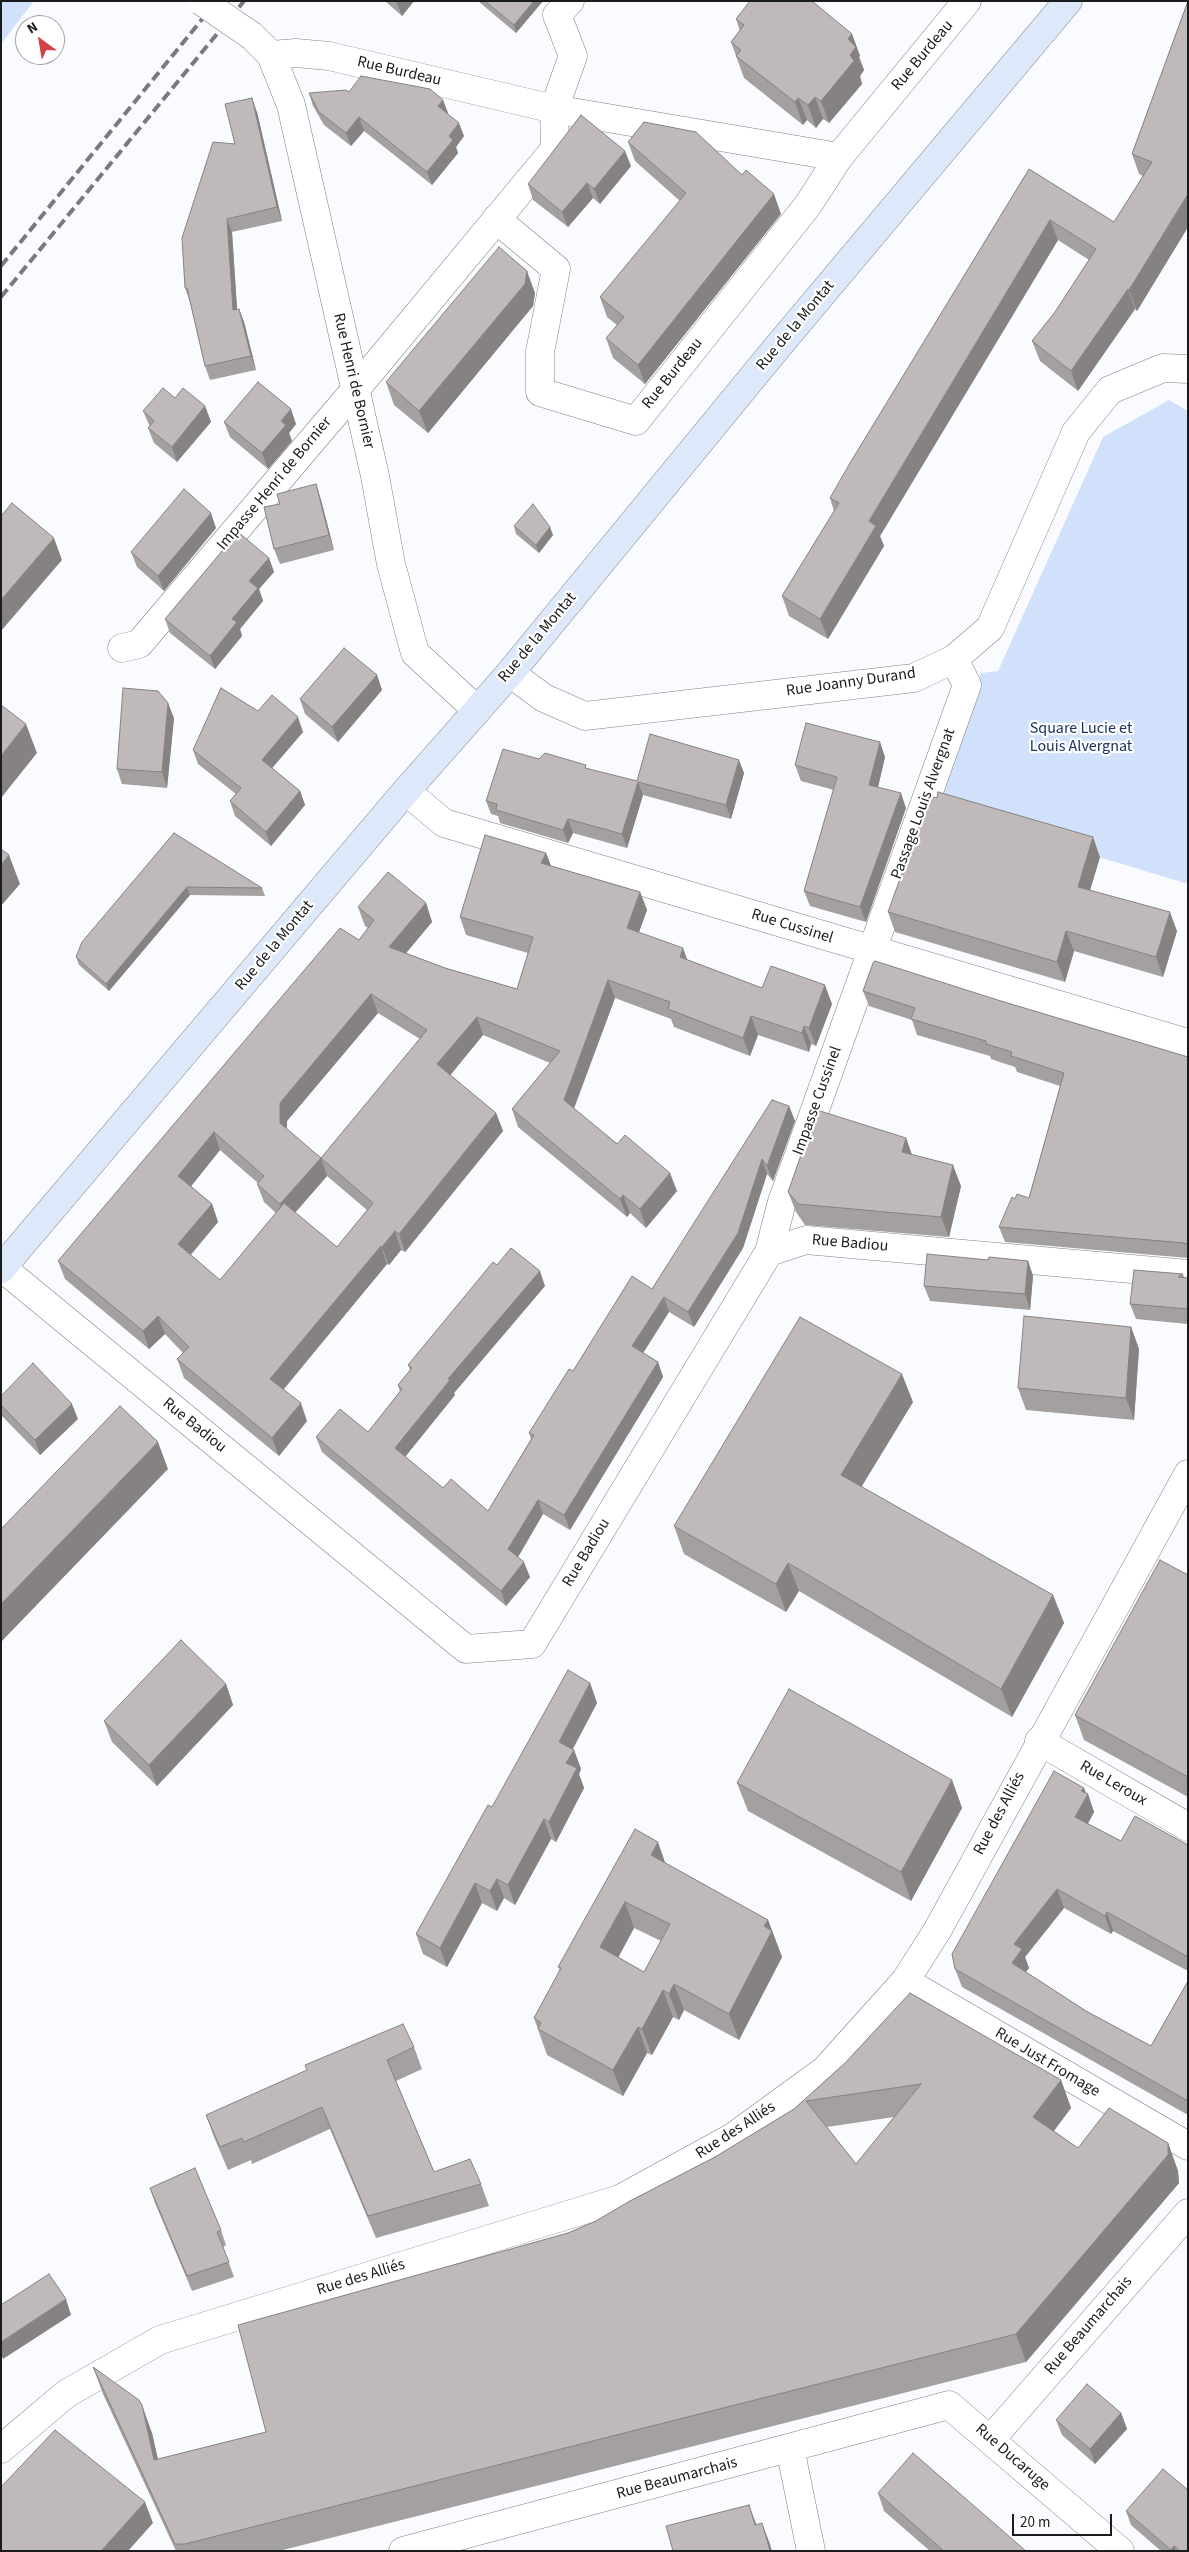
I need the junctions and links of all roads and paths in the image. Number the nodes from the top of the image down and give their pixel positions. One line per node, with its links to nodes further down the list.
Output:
1 (201, 1): 5 (street, Rue Henri de Bornier, bridge)
2 (570, 1): 6 (street)
3 (967, 1): 7 (street, Rue Burdeau)
4 (1068, 1): 13 (main road, Rue de la Montat)
5 (271, 55): 6 (street, Rue Burdeau); 10 (street, Rue Henri de Bornier)
6 (554, 109): 7 (street, Rue Burdeau); 8 (street, Impasse Henri de Bornier)
7 (839, 157): 8 (street, Rue Burdeau)
8 (496, 219): 10 (street, Impasse Henri de Bornier)
9 (1188, 369): 12 (street, Rue Joanny Durand)
10 (355, 390): 11 (street, Impasse Henri de Bornier); 14 (street, Rue Henri de Bornier)
11 (122, 648)
12 (954, 659): 13 (street, Rue Joanny Durand); 16 (street, Passage Louis Alvergnat)
13 (510, 673): 14 (main road, Rue de la Montat)
14 (477, 710): 15 (main road, Rue de la Montat)
15 (406, 791): 16 (street, Rue Cussinel); 19 (main road, Rue de la Montat)
16 (872, 951): 17 (street, Rue Cussinel); 18 (street, Impasse Cussinel)
17 (1188, 1043)
18 (769, 1252): 19 (street, Rue Badiou); 20 (street, Rue Badiou)
19 (2, 1268)
20 (1188, 1274)
21 (1188, 1474): 22 (street, Rue des Alliés)
22 (1039, 1741): 23 (street, Rue Leroux); 24 (street, Rue des Alliés)
23 (1188, 1827)
24 (905, 1981): 25 (street, Rue Just Fromage); 30 (street, Rue des Alliés)
25 (1188, 2146)
26 (1188, 2213): 28 (street, Rue Beaumarchais)
27 (949, 2404): 28 (street, Rue Ducaruge); 29 (street, Rue Beaumarchais)
28 (991, 2439): 33 (street, Rue Ducaruge)
29 (790, 2448): 31 (street, Rue Beaumarchais); 32 (street)
30 (1, 2449)
31 (403, 2551)
32 (811, 2551)
33 (1120, 2551)

